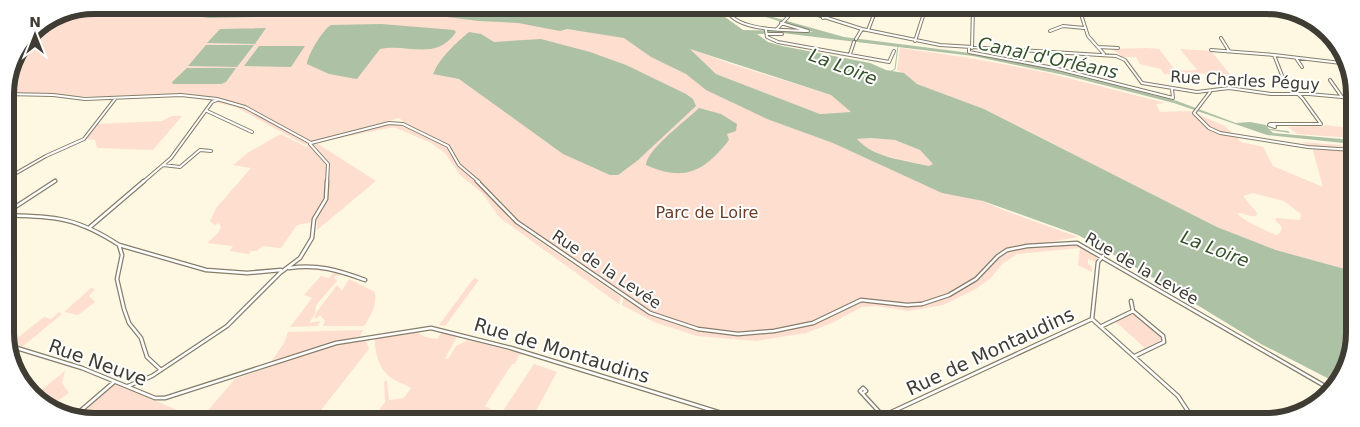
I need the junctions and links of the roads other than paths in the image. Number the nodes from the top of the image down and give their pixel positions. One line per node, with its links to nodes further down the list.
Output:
1 (731, 14): 16 (street)
2 (790, 14): 10 (street)
3 (811, 14): 9 (street)
4 (825, 14): 9 (street)
5 (875, 14): 14 (street)
6 (924, 14): 20 (street)
7 (973, 14): 25 (street)
8 (1080, 14): 11 (street)
9 (823, 18): 13 (street)
10 (782, 21): 12 (street); 12 (street)
11 (1084, 28): 15 (street); 23 (street)
12 (777, 29): 16 (street)
13 (862, 29): 14 (street); 18 (street)
14 (868, 30): 20 (street)
15 (1050, 31)
16 (766, 32): 17 (street); 30 (street)
17 (782, 34)
18 (856, 38)
19 (1222, 38): 29 (street)
20 (915, 41): 24 (street)
21 (854, 42): 30 (street)
22 (1328, 43): 34 (street)
23 (1098, 47): 26 (street); 31 (street)
24 (969, 48): 25 (street, Rue Charles Péguy); 38 (street)
25 (972, 48): 31 (street, Rue Charles Péguy)
26 (1118, 48)
27 (1211, 50): 29 (street)
28 (894, 51): 30 (street)
29 (1229, 51): 32 (street)
30 (850, 54)
31 (1104, 54): 38 (street, Rue Charles Péguy)
32 (1274, 55): 33 (street); 41 (street)
33 (1296, 58): 35 (street); 36 (street)
34 (1338, 58)
35 (1340, 63)
36 (1302, 67)
37 (1330, 80): 42 (street)
38 (1172, 89): 39 (street, Rue Charles Péguy)
39 (1210, 92): 41 (street, Rue Charles Péguy); 52 (street)
40 (14, 94): 45 (street)
41 (1298, 94): 42 (street, Rue Charles Péguy); 49 (street)
42 (1342, 97): 43 (street, Rue Charles Péguy)
43 (1346, 97)
44 (208, 98): 45 (street); 46 (street); 47 (street)
45 (115, 99): 55 (street)
46 (218, 100): 47 (street); 51 (street)
47 (212, 102): 48 (street)
48 (206, 111): 50 (street); 54 (street)
49 (1274, 124)
50 (252, 132)
51 (309, 143): 63 (street, Rue de la Levée); 64 (street)
52 (1346, 149)
53 (210, 151): 54 (street)
54 (163, 165): 59 (street)
55 (14, 174)
56 (55, 182): 57 (street)
57 (14, 209)
58 (14, 214): 59 (street)
59 (90, 227): 60 (street)
60 (119, 245): 61 (street); 62 (street)
61 (130, 248): 62 (street); 64 (street)
62 (122, 251): 72 (street)
63 (1103, 256): 68 (street); 75 (street, Rue de la Levée)
64 (288, 268): 65 (street); 72 (street)
65 (365, 280)
66 (1131, 301): 67 (street)
67 (1133, 311): 69 (street); 71 (street)
68 (1092, 319): 69 (street); 81 (street, Rue de Montaudins)
69 (1102, 326): 71 (street)
70 (15, 347): 73 (street, Rue Neuve)
71 (1135, 356): 82 (street)
72 (161, 370): 74 (street)
73 (114, 382): 74 (street, Rue Neuve); 78 (street)
74 (128, 386): 77 (street, Rue Neuve)
75 (1325, 387)
76 (863, 393): 80 (street)
77 (180, 395): 79 (street, Rue de Montaudins)
78 (79, 412)
79 (724, 413)
80 (880, 413)
81 (889, 413)
82 (1189, 413)

